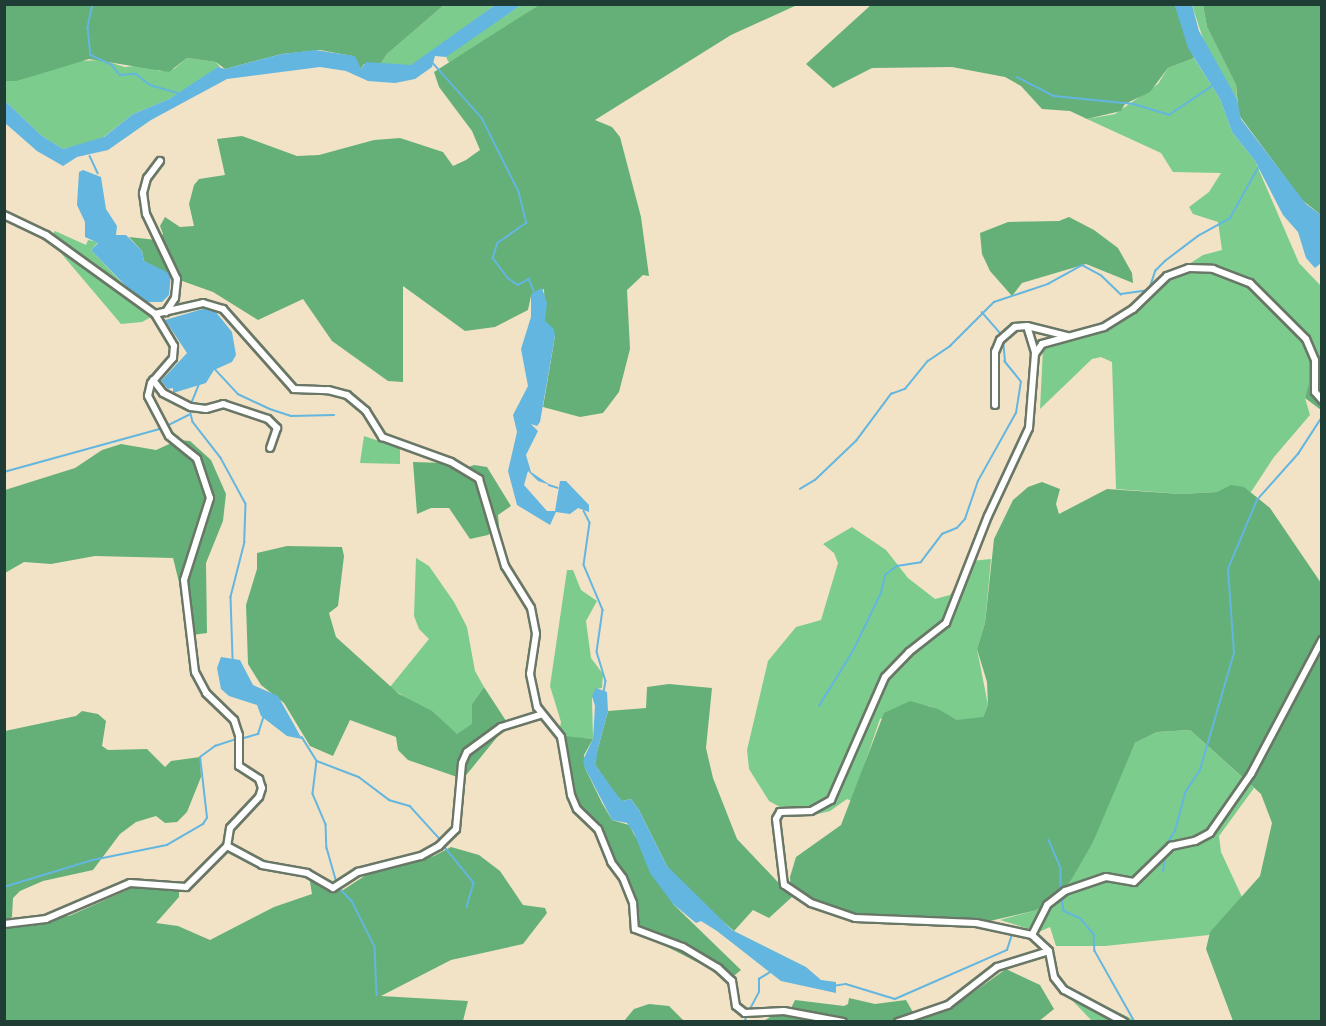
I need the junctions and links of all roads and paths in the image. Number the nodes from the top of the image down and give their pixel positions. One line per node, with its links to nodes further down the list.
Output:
1 (160, 161): 3 (street)
2 (4, 215): 4 (street)
3 (166, 312): 4 (street); 13 (street)
4 (155, 314): 8 (street)
5 (1027, 326): 6 (street); 7 (street); 10 (street)
6 (1071, 337): 7 (street); 9 (street)
7 (1035, 354): 16 (street)
8 (153, 380): 11 (street); 14 (street)
9 (1322, 400)
10 (995, 405)
11 (270, 448)
12 (1322, 640): 16 (street)
13 (540, 715): 14 (street); 18 (street)
14 (227, 846): 15 (street)
15 (4, 924)
16 (1032, 935): 17 (street)
17 (1049, 951): 19 (street); 20 (street)
18 (843, 1022)
19 (898, 1022)
20 (1124, 1022)

